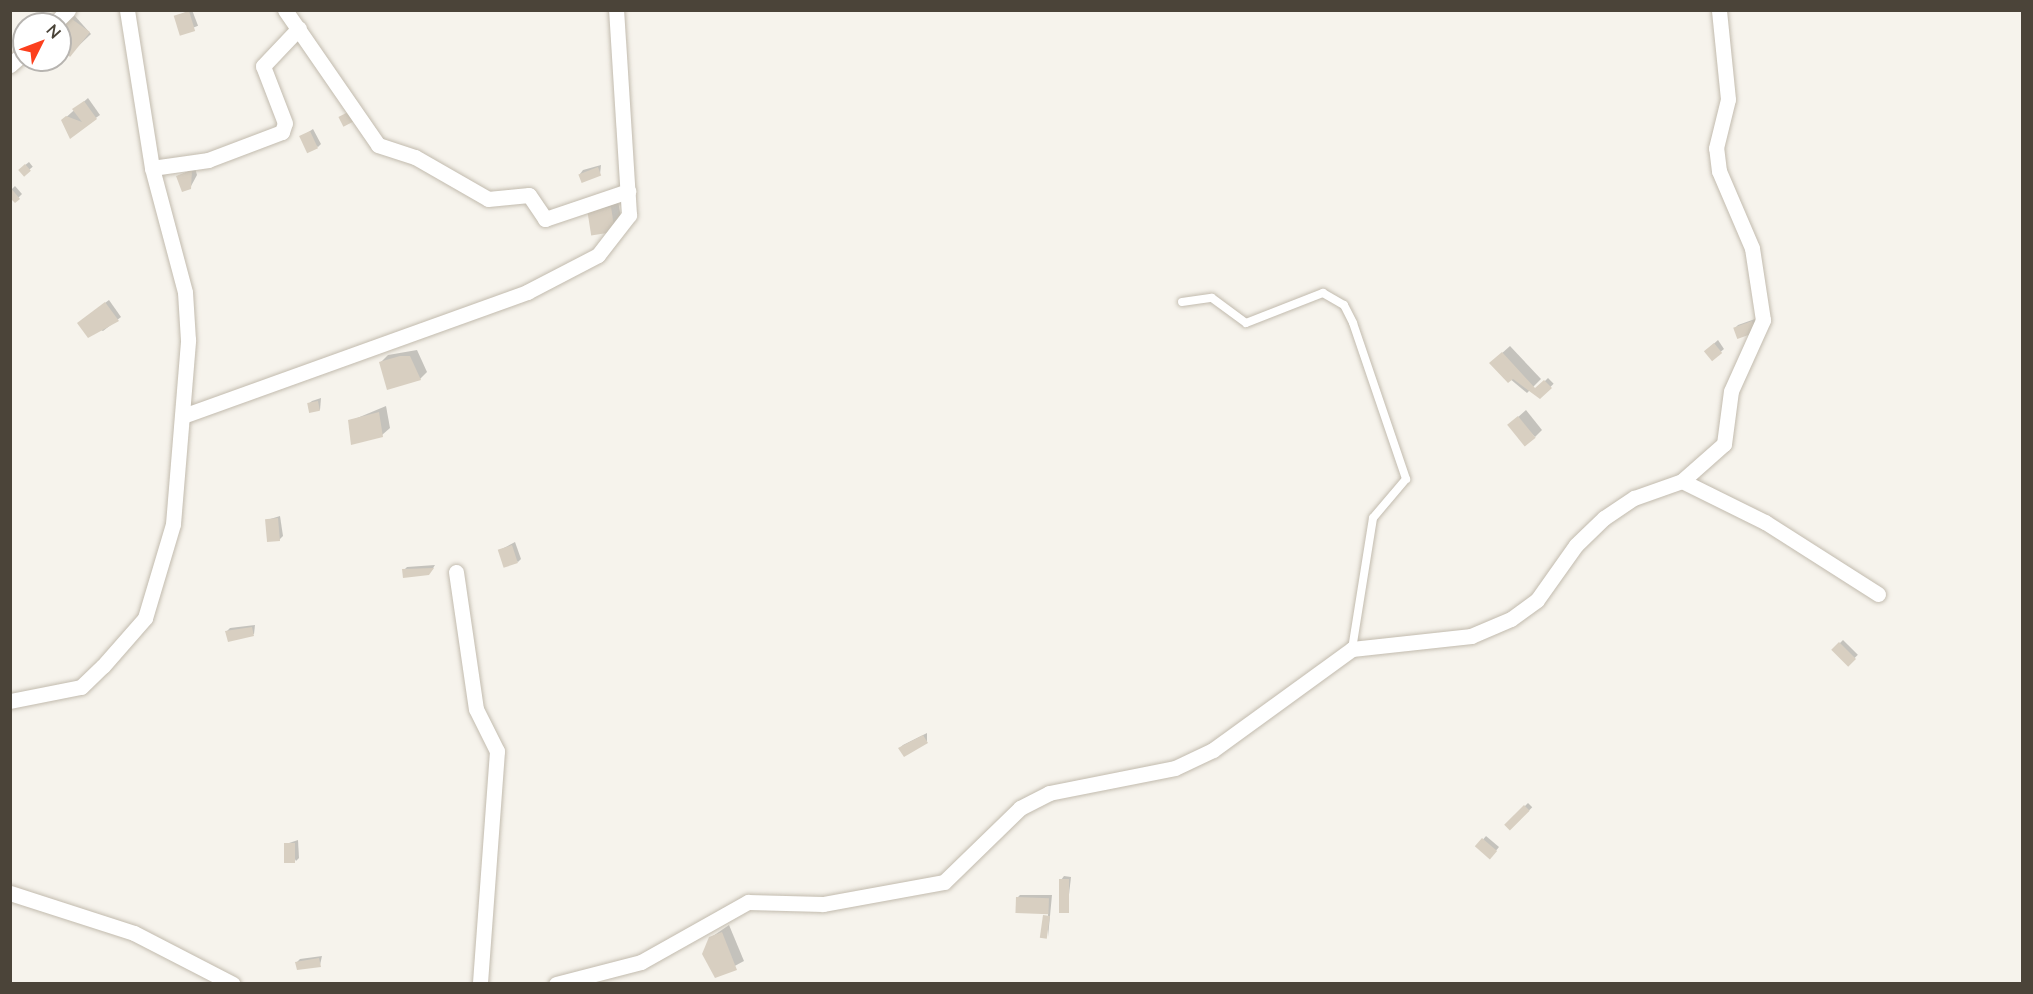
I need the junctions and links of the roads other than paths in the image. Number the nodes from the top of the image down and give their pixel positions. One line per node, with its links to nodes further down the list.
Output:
1 (128, 10): 6 (street)
2 (285, 10): 5 (street)
3 (616, 10): 7 (street)
4 (1719, 10): 10 (street)
5 (299, 28): 6 (street); 7 (street)
6 (152, 168): 9 (street)
7 (628, 191): 9 (street)
8 (1182, 302): 13 (lane)
9 (183, 416): 14 (street)
10 (1682, 482): 12 (street); 13 (street)
11 (456, 572): 17 (street)
12 (1878, 594)
13 (1352, 649): 18 (street)
14 (10, 701)
15 (10, 893): 16 (street)
16 (233, 984)
17 (480, 984)
18 (556, 984)

